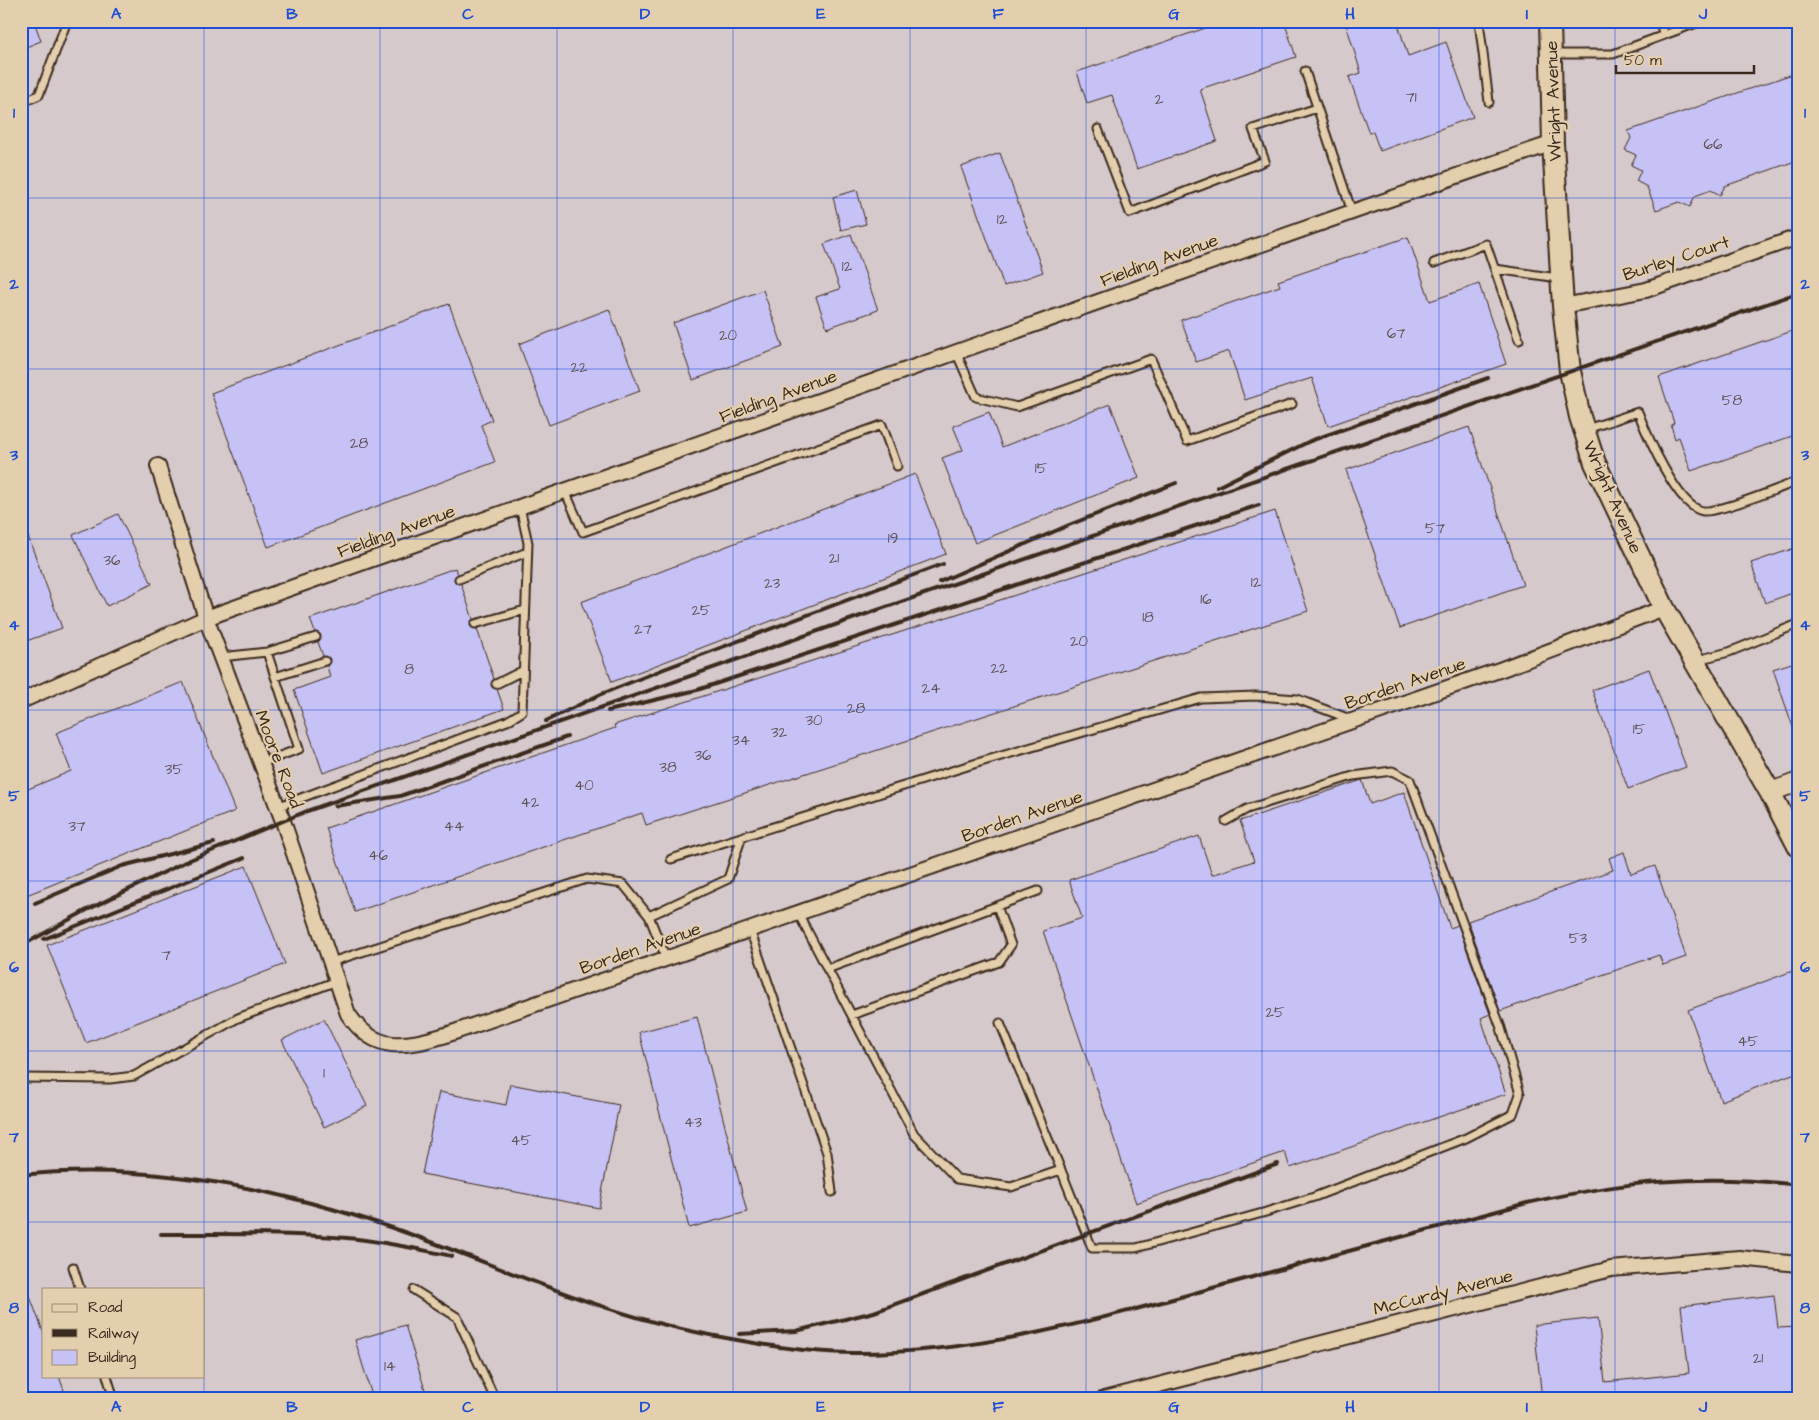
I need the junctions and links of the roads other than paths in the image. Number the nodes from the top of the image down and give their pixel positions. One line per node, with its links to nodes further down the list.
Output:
1 (67, 21): 10 (lane)
2 (1479, 21): 9 (lane)
3 (1550, 21): 7 (main road, Wright Avenue)
4 (1659, 21): 6 (lane)
5 (1702, 21): 6 (lane)
6 (1664, 36): 7 (lane)
7 (1552, 54): 13 (main road, Wright Avenue)
8 (1305, 71): 11 (lane)
9 (1489, 102)
10 (21, 103)
11 (1317, 108): 12 (lane); 14 (lane)
12 (1098, 129)
13 (1553, 143): 14 (street, Fielding Avenue); 18 (main road, Wright Avenue)
14 (1352, 212): 21 (street, Fielding Avenue)
15 (1798, 237): 19 (street, Burley Court)
16 (1434, 263): 17 (lane)
17 (1495, 269): 18 (lane); 20 (lane)
18 (1561, 279): 19 (main road, Wright Avenue)
19 (1563, 306): 23 (main road, Wright Avenue)
20 (1519, 340)
21 (956, 352): 22 (lane); 27 (street, Fielding Avenue)
22 (1292, 404)
23 (1584, 430): 26 (lane); 31 (main road, Wright Avenue)
24 (158, 466): 33 (street, Moore Road)
25 (897, 466): 27 (lane)
26 (1798, 481)
27 (565, 491): 28 (street, Fielding Avenue)
28 (520, 507): 29 (lane); 33 (street, Fielding Avenue)
29 (527, 552): 30 (lane); 32 (lane)
30 (459, 579)
31 (1664, 608): 39 (main road, Wright Avenue); 45 (street, Borden Avenue)
32 (525, 610): 34 (lane); 41 (lane)
33 (206, 618): 38 (street, Moore Road); 44 (street, Fielding Avenue)
34 (475, 624)
35 (1798, 624): 39 (lane)
36 (316, 637): 37 (lane)
37 (267, 652): 38 (lane); 42 (lane)
38 (221, 657): 46 (street, Moore Road)
39 (1694, 660): 48 (main road, Wright Avenue)
40 (325, 661): 42 (lane)
41 (522, 671): 43 (lane); 49 (lane)
42 (275, 677): 46 (lane)
43 (496, 684)
44 (21, 700)
45 (1353, 721): 51 (lane); 56 (street, Borden Avenue)
46 (261, 763): 49 (street, Moore Road)
47 (1798, 782): 48 (street)
48 (1770, 792): 52 (main road, Wright Avenue)
49 (278, 807): 60 (street, Moore Road)
50 (1226, 821): 67 (lane)
51 (741, 839): 53 (lane); 57 (lane)
52 (1798, 846)
53 (671, 859)
54 (1038, 891): 55 (lane)
55 (997, 906): 61 (lane); 63 (lane)
56 (798, 914): 58 (street, Borden Avenue); 61 (lane)
57 (648, 916): 59 (lane); 60 (lane)
58 (750, 930): 59 (street, Borden Avenue); 68 (lane)
59 (666, 958): 65 (street, Borden Avenue)
60 (331, 962): 62 (street, Moore Road)
61 (827, 969): 63 (lane)
62 (337, 981): 65 (street, Moore Road); 66 (lane)
63 (852, 1015): 67 (lane)
64 (1000, 1023): 67 (lane)
65 (389, 1046)
66 (24, 1078)
67 (1062, 1170)
68 (832, 1192)
69 (1798, 1264): 76 (street, McCurdy Avenue)
70 (73, 1267): 71 (lane)
71 (80, 1288)
72 (414, 1290): 75 (lane)
73 (109, 1378): 74 (lane)
74 (114, 1399)
75 (496, 1399)
76 (1104, 1399)

